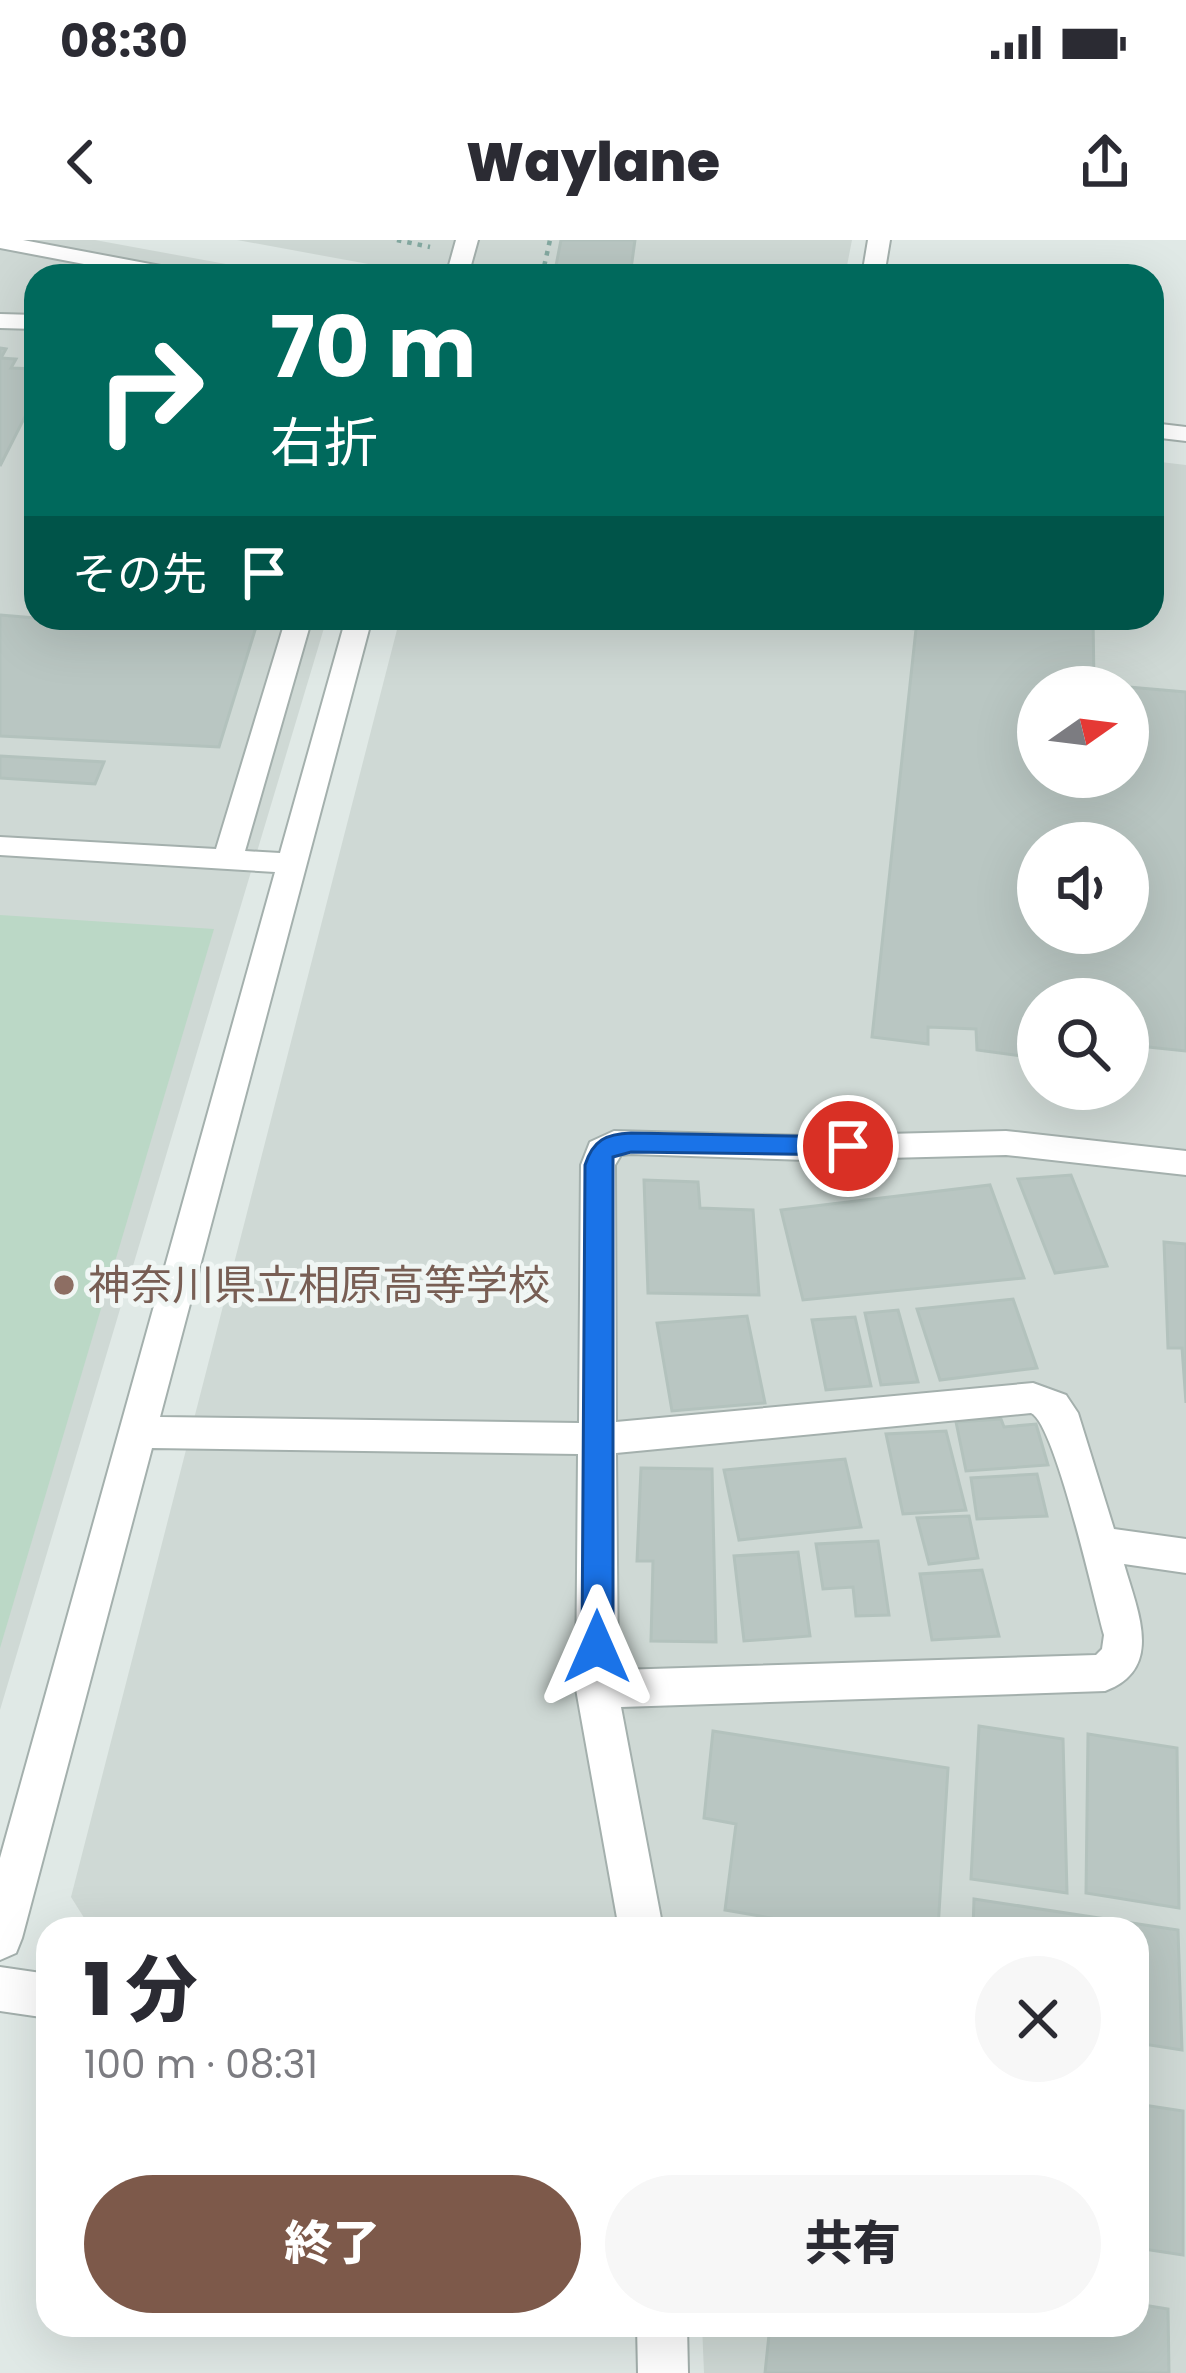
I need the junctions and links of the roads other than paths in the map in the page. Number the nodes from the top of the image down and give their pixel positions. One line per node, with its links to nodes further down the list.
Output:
1 (442, 241): 3 (street)
2 (0, 242): 4 (street)
3 (465, 246)
4 (106, 264)
5 (295, 630): 8 (street)
6 (356, 630): 9 (street)
7 (0, 847): 8 (street)
8 (227, 858): 9 (street)
9 (292, 863): 11 (street)
10 (1186, 1163): 12 (street)
11 (139, 1432): 12 (street); 17 (street)
12 (598, 1439): 13 (street); 15 (street)
13 (1099, 1544): 14 (street); 15 (street)
14 (1186, 1556)
15 (597, 1688): 16 (street)
16 (639, 1917)
17 (0, 1938)
18 (0, 1989): 19 (street)
19 (36, 1994)
20 (662, 2337): 21 (street)
21 (662, 2373)

